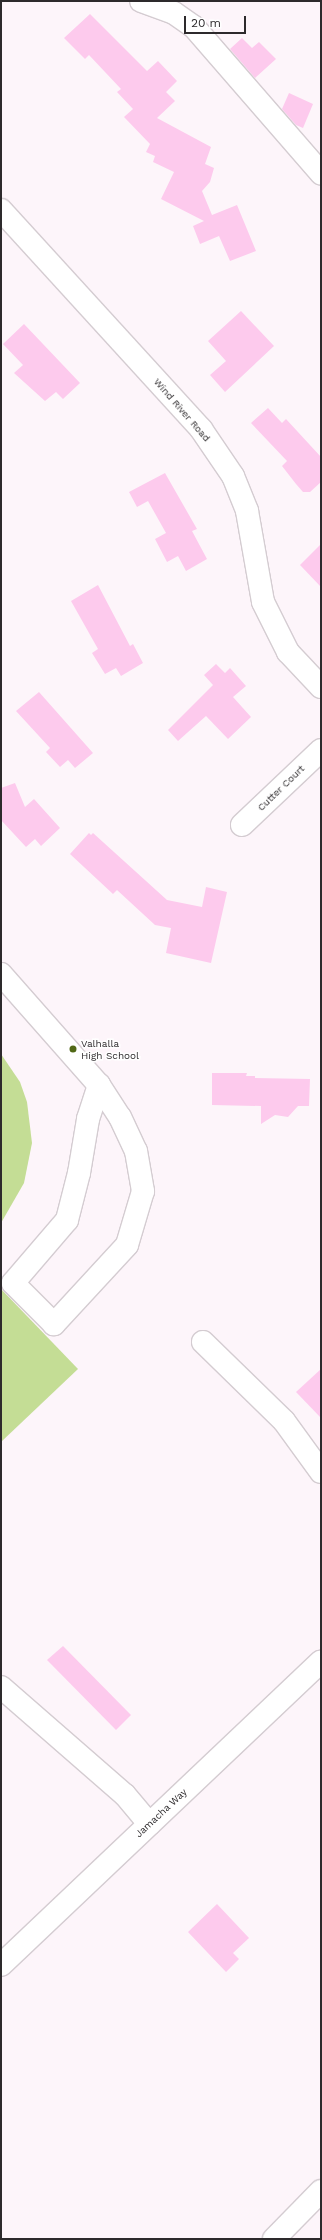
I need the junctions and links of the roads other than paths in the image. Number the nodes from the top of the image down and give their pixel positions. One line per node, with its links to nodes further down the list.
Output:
1 (141, 1): 2 (street)
2 (321, 173)
3 (1, 210): 4 (street, Wind River Road)
4 (321, 687)
5 (321, 750): 6 (street, Cutter Court)
6 (242, 825)
7 (1, 974): 8 (street)
8 (99, 1085): 8 (street)
9 (203, 1342): 10 (street)
10 (321, 1472)
11 (321, 1661): 13 (street, Jamacha Way)
12 (1, 1686): 13 (street)
13 (149, 1824): 14 (street, Jamacha Way)
14 (1, 1965)
15 (321, 2191): 16 (street)
16 (274, 2239)

